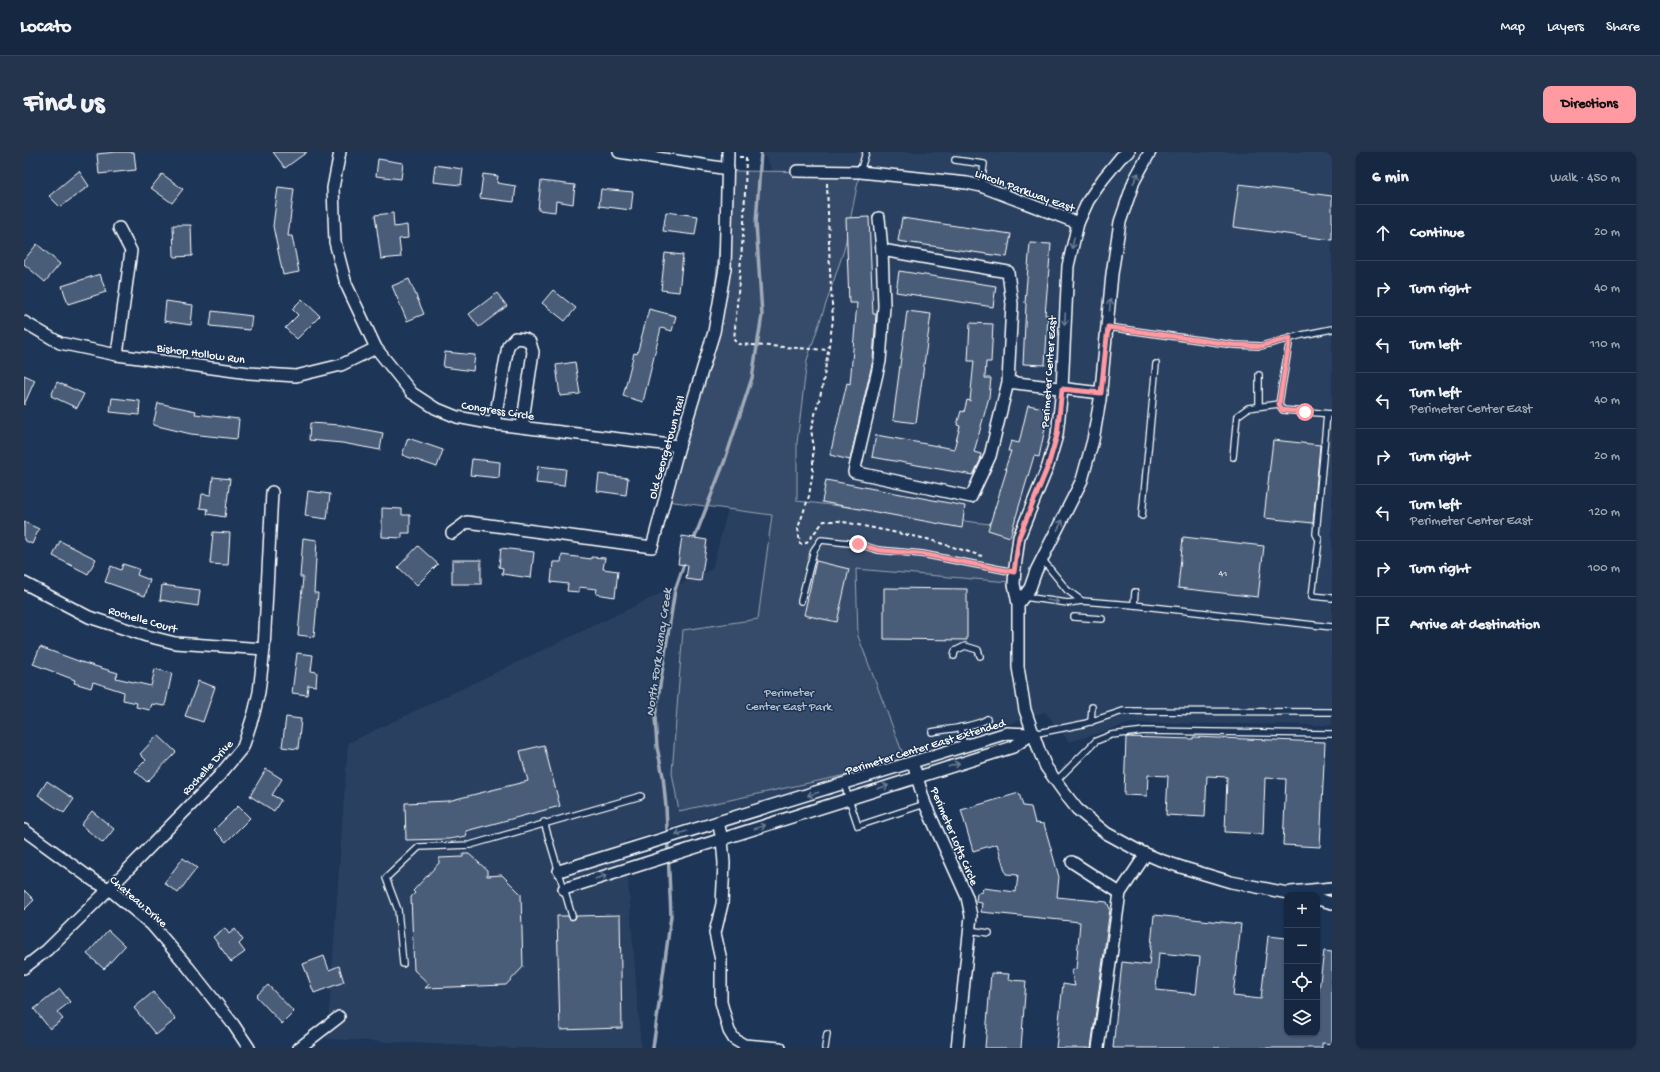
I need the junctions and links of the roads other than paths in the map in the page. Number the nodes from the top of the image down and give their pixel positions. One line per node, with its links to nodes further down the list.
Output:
1 (340, 152): 20 (street, Congress Circle)
2 (619, 152): 8 (street)
3 (728, 152): 8 (street, Old Georgetown Trail)
4 (866, 152): 10 (lane)
5 (1129, 152): 13 (street, Perimeter Center East)
6 (1150, 152): 17 (street, Perimeter Center East, one-way to 6)
7 (955, 160): 11 (lane)
8 (728, 169): 32 (street, Old Georgetown Trail)
9 (797, 171): 10 (street, Lincoln Parkway East)
10 (860, 172): 11 (street, Lincoln Parkway East)
11 (981, 186): 13 (street, Lincoln Parkway East)
12 (879, 218): 15 (street)
13 (1078, 223): 25 (street, Perimeter Center East, one-way to 25)
14 (119, 228): 21 (street)
15 (882, 250): 24 (street); 24 (street)
16 (24, 322): 21 (street, Bishop Hollow Run)
17 (1108, 327): 19 (lane); 26 (street, Perimeter Center East)
18 (1332, 329): 19 (lane)
19 (1290, 338): 27 (lane)
20 (376, 348): 21 (street, Bishop Hollow Run); 30 (street, Congress Circle)
21 (117, 355)
22 (1156, 364): 35 (lane)
23 (1259, 375): 28 (lane)
24 (1008, 382): 25 (street)
25 (1062, 389): 26 (street); 38 (street, Perimeter Center East)
26 (1101, 393): 37 (street, Perimeter Center East, one-way to 26)
27 (1279, 404): 28 (lane); 29 (lane)
28 (1259, 406): 33 (lane)
29 (1329, 414): 41 (lane)
30 (494, 424): 31 (street, Congress Circle); 31 (street)
31 (522, 427): 32 (street, Congress Circle)
32 (679, 446): 36 (street, Old Georgetown Trail)
33 (1233, 457)
34 (272, 492): 49 (street, Rochelle Drive)
35 (1142, 516)
36 (452, 533)
37 (1042, 560): 42 (street, Perimeter Center East); 43 (lane)
38 (1014, 572): 42 (street, Perimeter Center East); 44 (lane)
39 (24, 583): 49 (street, Rochelle Court)
40 (1135, 592): 45 (lane)
41 (1332, 598)
42 (1021, 600): 43 (lane, one-way to 43); 58 (street, Perimeter Center East)
43 (1082, 600): 45 (lane)
44 (801, 601)
45 (1134, 605): 48 (lane)
46 (1074, 617): 47 (lane)
47 (1102, 619)
48 (1332, 627)
49 (264, 649): 76 (street, Rochelle Drive)
50 (954, 656): 51 (lane)
51 (980, 656)
52 (1092, 707): 55 (lane)
53 (1332, 712): 55 (lane)
54 (987, 719): 56 (lane)
55 (1091, 722): 58 (lane)
56 (961, 727): 57 (lane); 60 (lane)
57 (932, 732)
58 (1032, 734): 60 (street, Perimeter Center East Extended); 62 (street, one-way to 58); 63 (street, Perimeter Center East)
59 (1332, 734): 63 (lane)
60 (963, 747): 61 (street, Perimeter Center East Extended)
61 (913, 763): 62 (street, Perimeter Lofts Circle); 64 (street, Perimeter Center East Extended)
62 (917, 777): 66 (street, one-way to 62); 67 (street, Perimeter Lofts Circle)
63 (1056, 781): 72 (street, Perimeter Center East)
64 (844, 784): 66 (lane); 69 (street, Perimeter Center East Extended, one-way to 69)
65 (641, 796): 68 (lane)
66 (849, 798): 67 (lane); 71 (street, one-way to 66)
67 (925, 804): 83 (street, Perimeter Lofts Circle)
68 (544, 822): 74 (lane); 85 (lane)
69 (718, 822): 71 (street); 74 (street, Perimeter Center East Extended, one-way to 74)
70 (24, 830): 76 (street, Chateau Drive)
71 (722, 839): 77 (street, one-way to 71); 91 (street)
72 (1146, 854): 78 (street, Perimeter Center East); 79 (street)
73 (1072, 862): 79 (street)
74 (559, 871): 77 (lane)
75 (1332, 888): 78 (street, Perimeter Center East)
76 (109, 889): 86 (street, Rochelle Drive); 89 (street, Chateau Drive)
77 (564, 889): 82 (lane)
78 (1286, 892)
79 (1120, 893): 94 (street)
80 (1320, 900): 81 (street)
81 (1332, 903)
82 (572, 916)
83 (969, 930): 84 (lane); 93 (street, Perimeter Lofts Circle)
84 (989, 933)
85 (403, 964)
86 (24, 968)
87 (339, 1017): 90 (street)
88 (826, 1034): 92 (lane)
89 (249, 1048)
90 (300, 1048)
91 (780, 1048)
92 (825, 1048)
93 (957, 1048)
94 (1098, 1048)

